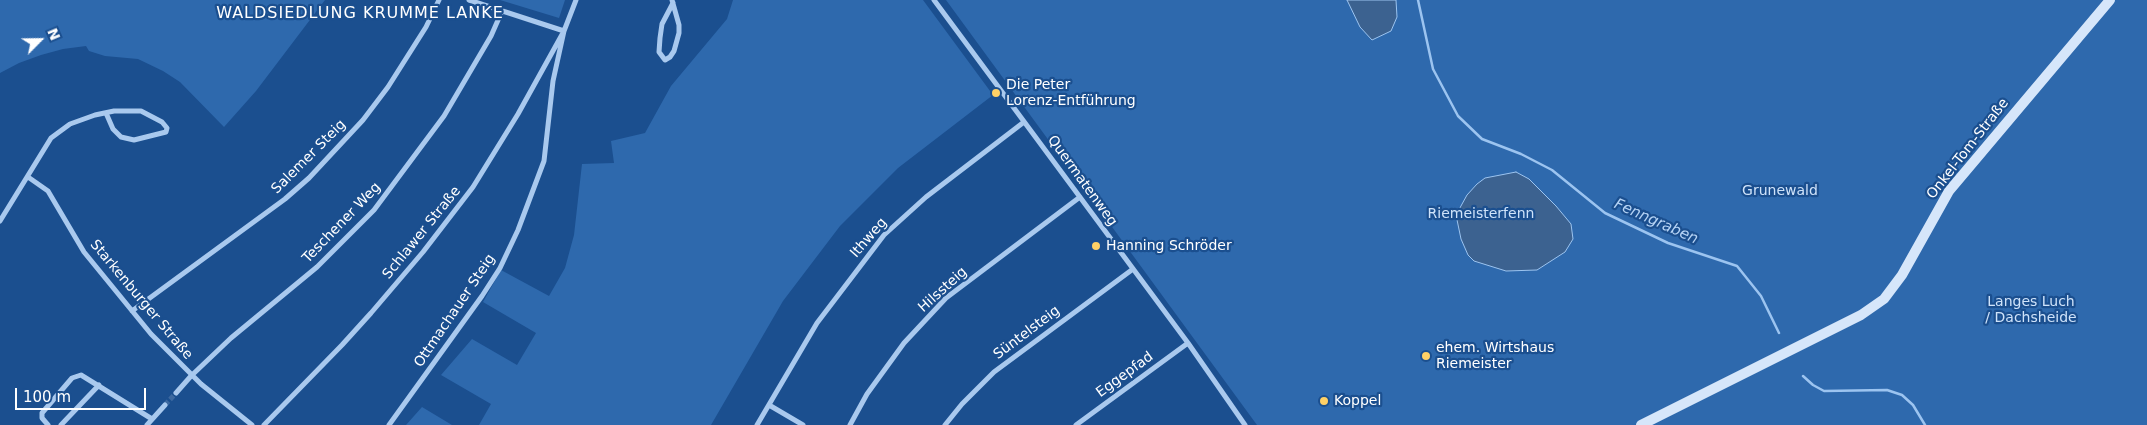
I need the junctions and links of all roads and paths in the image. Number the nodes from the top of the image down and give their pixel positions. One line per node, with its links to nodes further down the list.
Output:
1 (439, 0): 15 (street, Salemer Steig)
2 (469, 0): 7 (street)
3 (576, 0): 8 (street, Ottmachauer Steig)
4 (934, 0): 10 (street, Quermatenweg)
5 (2110, 0): 35 (main road, Onkel-Tom-Straße)
6 (673, 1): 6 (street)
7 (502, 11): 8 (street); 17 (street, Teschener Weg)
8 (564, 31): 27 (street, Schlawer Straße); 28 (street, Ottmachauer Steig)
9 (106, 113): 9 (street); 11 (street)
10 (1024, 122): 12 (street, Quermatenweg); 21 (street, Ithweg)
11 (28, 177): 13 (street); 15 (street, Starkenburger Straße)
12 (1080, 197): 14 (street, Quermatenweg); 31 (street, Hilssteig)
13 (0, 222)
14 (1133, 269): 16 (street, Quermatenweg); 32 (street, Süntelsteig)
15 (132, 311): 17 (street, Starkenburger Straße)
16 (1188, 343): 33 (street, Eggepfad); 34 (street, Quermatenweg)
17 (191, 376): 19 (street, Teschener Weg); 26 (street, Starkenburger Straße)
18 (99, 385): 22 (street); 23 (street); 24 (street)
19 (176, 393)
20 (165, 405): 22 (street)
21 (769, 405): 29 (street, Ithweg); 30 (street)
22 (152, 419): 25 (street)
23 (48, 425)
24 (61, 425)
25 (146, 425)
26 (252, 425)
27 (264, 425)
28 (389, 425)
29 (757, 425)
30 (803, 425)
31 (850, 425)
32 (945, 425)
33 (1076, 425)
34 (1245, 425)
35 (1641, 425)

